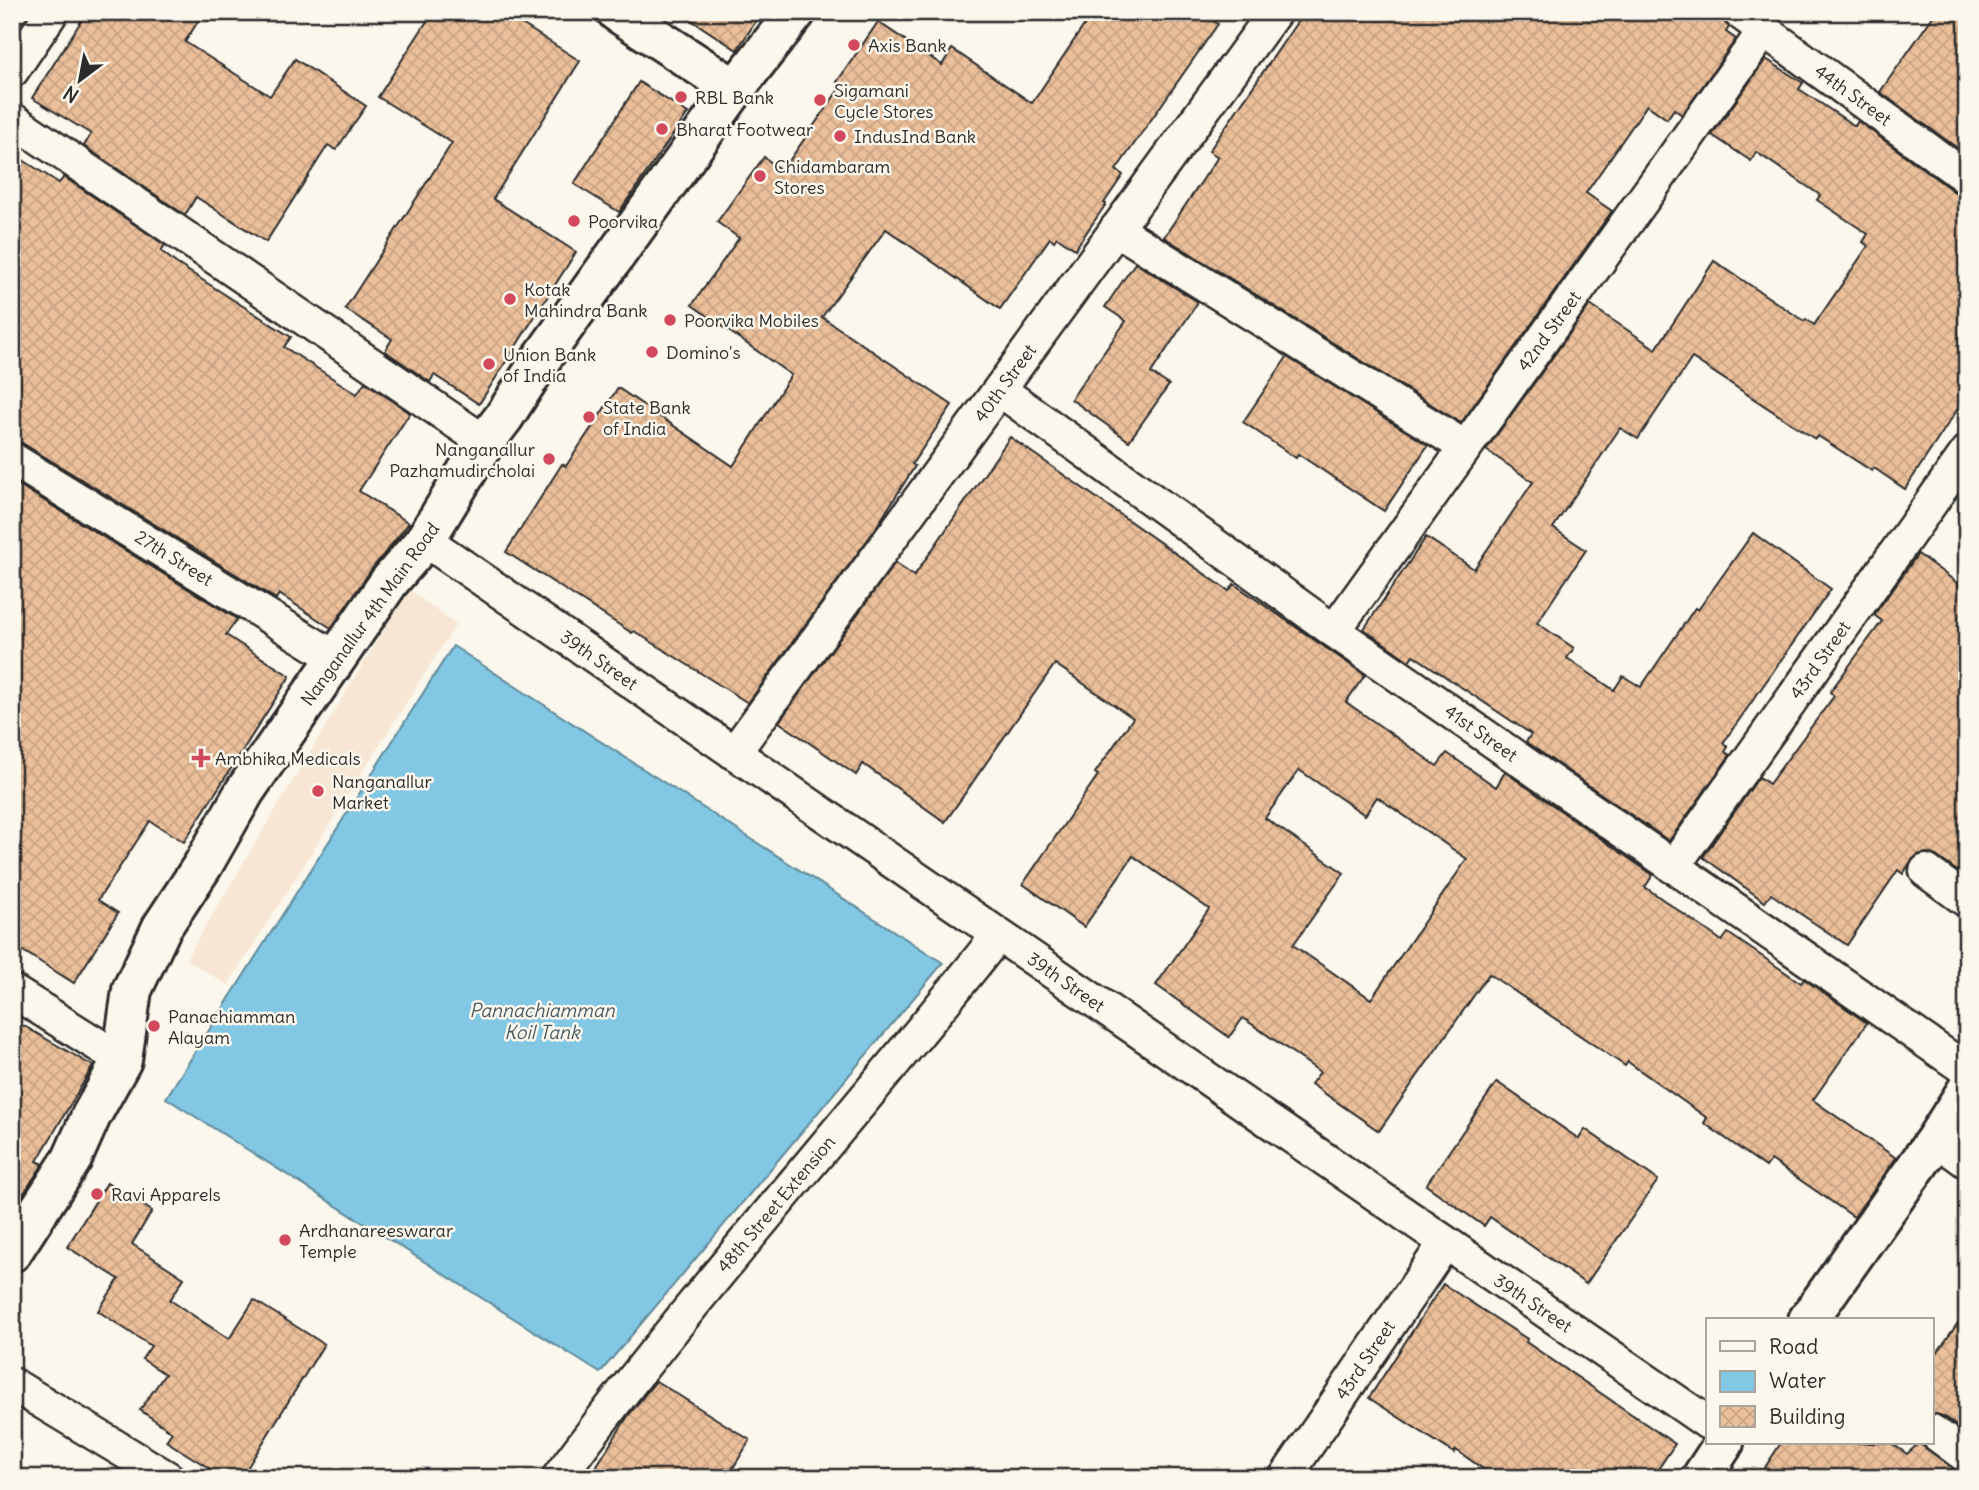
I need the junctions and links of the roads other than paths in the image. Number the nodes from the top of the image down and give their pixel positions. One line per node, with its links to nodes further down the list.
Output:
1 (52, 12): 7 (street)
2 (617, 12): 8 (street)
3 (796, 12): 8 (street, Nanganallur 4th Main Road)
4 (1275, 12): 11 (street, 40th Street)
5 (1739, 12): 6 (street, 44th Street)
6 (1764, 31): 10 (street, 44th Street); 14 (street, 42nd Street)
7 (12, 71)
8 (735, 89): 13 (street, Nanganallur 4th Main Road)
9 (12, 119): 13 (street)
10 (1967, 178)
11 (1116, 229): 12 (street, 40th Street); 14 (street)
12 (1000, 390): 18 (street, 41st Street); 20 (street, 40th Street)
13 (485, 442): 17 (street, Nanganallur 4th Main Road)
14 (1465, 447): 18 (street, 42nd Street)
15 (1967, 452): 21 (street, 43rd Street)
16 (12, 459): 19 (street, 27th Street)
17 (425, 540): 19 (street, Nanganallur 4th Main Road); 20 (street, 39th Street)
18 (1334, 631): 21 (street, 41st Street)
19 (336, 658): 26 (street, Nanganallur 4th Main Road)
20 (734, 753): 24 (street, 39th Street)
21 (1673, 867): 27 (street, 41st Street)
22 (1926, 870): 23 (street)
23 (1967, 901)
24 (998, 935): 31 (street, 39th Street); 40 (street, 48th Street Extension)
25 (12, 990): 26 (street)
26 (122, 1060): 32 (street, Nanganallur 4th Main Road)
27 (1967, 1070)
28 (1967, 1090): 29 (street)
29 (1936, 1139): 30 (street); 33 (street)
30 (1967, 1162)
31 (1445, 1242): 35 (street, 39th Street); 41 (street, 43rd Street)
32 (12, 1252)
33 (1809, 1318)
34 (12, 1384): 39 (street)
35 (1706, 1422)
36 (1934, 1432): 38 (street)
37 (1723, 1444): 42 (street)
38 (1967, 1457)
39 (168, 1478)
40 (558, 1478)
41 (1285, 1478)
42 (1701, 1478)

